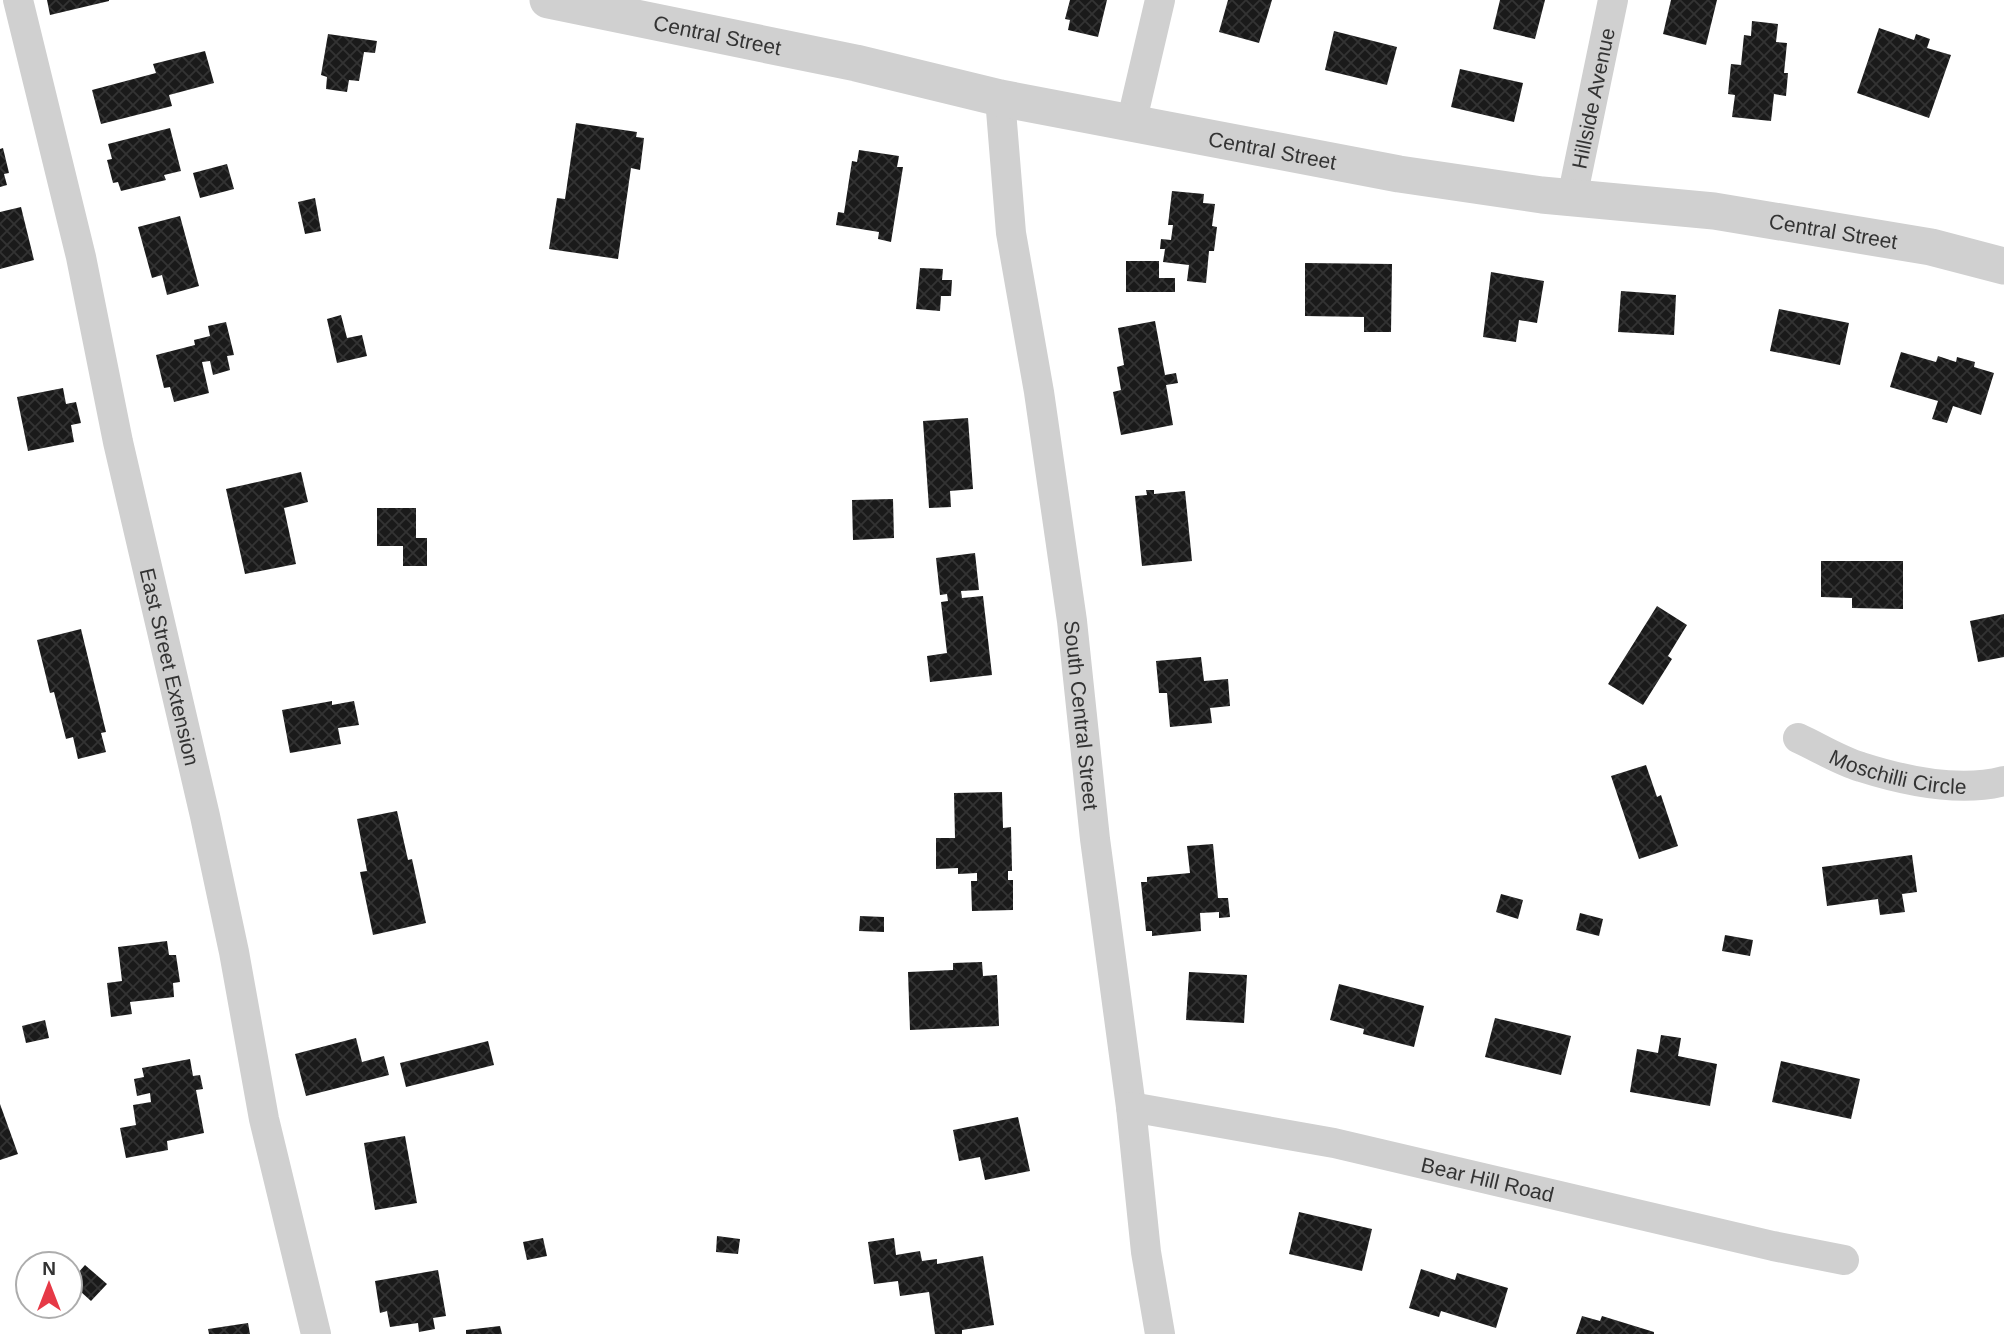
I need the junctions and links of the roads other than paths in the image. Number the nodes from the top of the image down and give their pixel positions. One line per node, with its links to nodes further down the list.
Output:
1 (18, 0): 13 (street, East Street Extension)
2 (548, 0): 5 (street, Central Street)
3 (1160, 0): 6 (street)
4 (1613, 0): 7 (street, Hillside Avenue)
5 (1000, 98): 6 (street, Central Street); 11 (street, South Central Street)
6 (1131, 124): 7 (street, Central Street)
7 (1572, 198): 8 (street, Central Street)
8 (2004, 266)
9 (1798, 738): 10 (street, Moschilli Circle)
10 (2004, 780)
11 (1131, 1107): 12 (street, Bear Hill Road); 14 (street, South Central Street)
12 (1844, 1260)
13 (316, 1334)
14 (1160, 1334)

